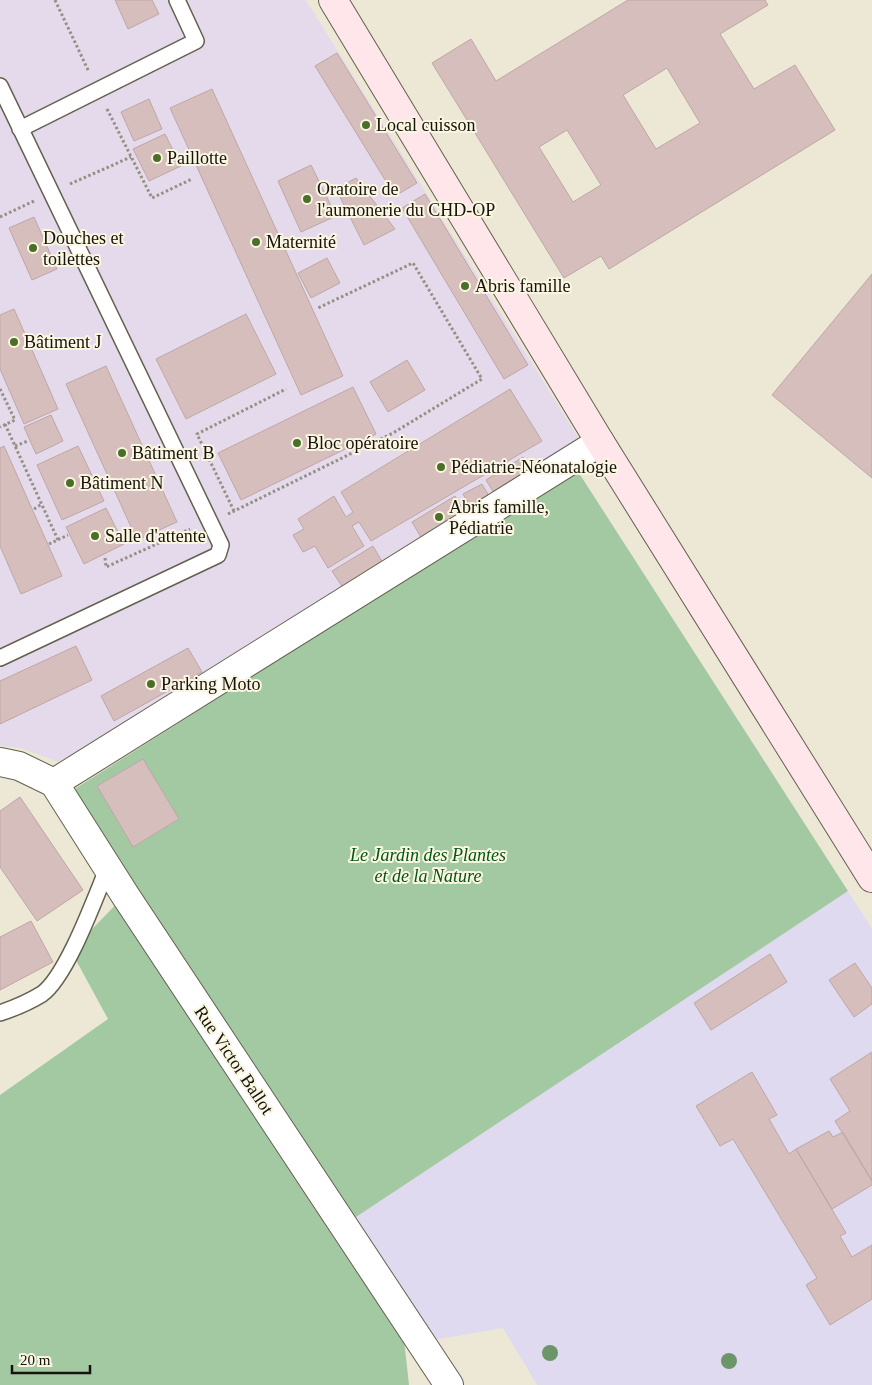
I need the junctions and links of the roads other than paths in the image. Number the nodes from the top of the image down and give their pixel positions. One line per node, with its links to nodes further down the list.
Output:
1 (177, 0): 4 (lane)
2 (333, 0): 5 (main road)
3 (0, 86): 4 (lane)
4 (20, 129): 6 (lane)
5 (600, 442): 8 (street); 10 (main road)
6 (0, 658)
7 (0, 762): 8 (street)
8 (54, 783): 9 (street, Rue Victor Ballot)
9 (108, 867): 11 (lane); 12 (street, Rue Victor Ballot)
10 (872, 878)
11 (0, 1013)
12 (449, 1385)

